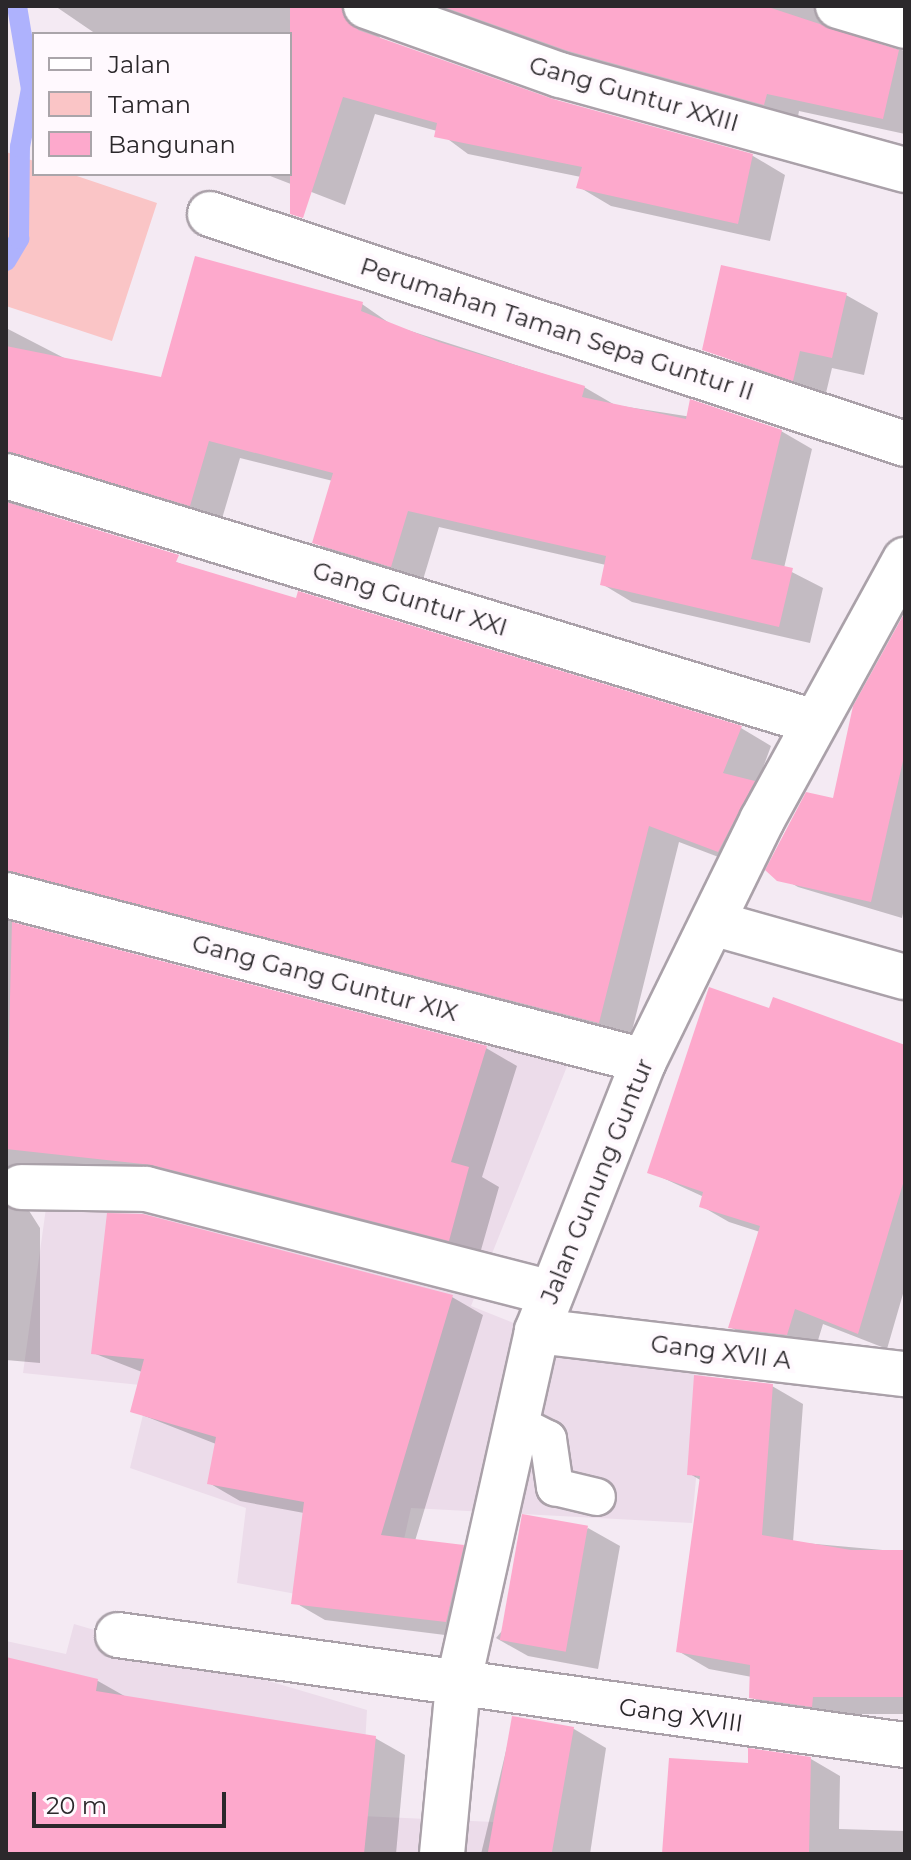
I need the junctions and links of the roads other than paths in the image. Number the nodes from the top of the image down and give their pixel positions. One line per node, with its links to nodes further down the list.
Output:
1 (366, 6): 4 (street, Gang Guntur XXIII)
2 (838, 6): 3 (street)
3 (905, 26)
4 (905, 170)
5 (210, 214): 6 (street, Perumahan Taman Sepa Guntur II)
6 (905, 444)
7 (6, 476): 10 (street, Gang Guntur XXI)
8 (905, 560): 9 (street, Jalan Gunung Guntur)
9 (889, 629): 10 (street, Jalan Gunung Guntur)
10 (814, 722): 12 (street, Jalan Gunung Guntur)
11 (6, 895): 14 (street, Gang Gang Guntur XIX)
12 (716, 924): 13 (street); 14 (street, Jalan Gunung Guntur)
13 (905, 977)
14 (644, 1061): 16 (street, Jalan Gunung Guntur)
15 (21, 1187): 16 (street, Gang XVII A)
16 (544, 1312): 17 (street, Gang XVII A); 18 (street, Jalan Gunung Guntur)
17 (905, 1374)
18 (516, 1423): 19 (lane); 21 (street, Jalan Gunung Guntur)
19 (597, 1497)
20 (118, 1635): 21 (street, Gang XVIII)
21 (458, 1685): 22 (street, Gang XVIII); 23 (street, Jalan Gunung Guntur)
22 (905, 1745)
23 (442, 1854)

